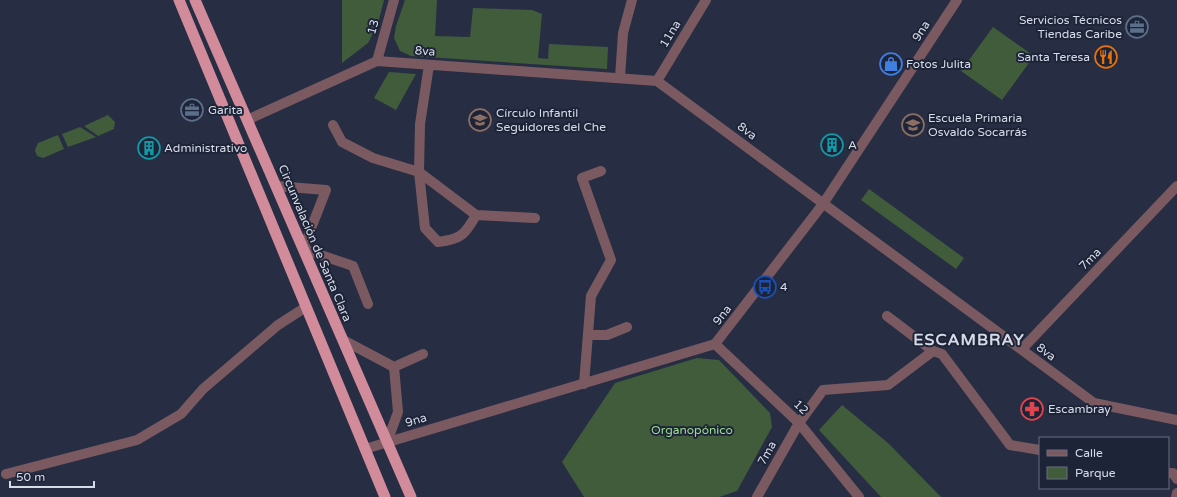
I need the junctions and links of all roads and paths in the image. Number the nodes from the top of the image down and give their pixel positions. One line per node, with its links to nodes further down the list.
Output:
1 (179, 0): 22 (highway)
2 (195, 0): 11 (highway, Circunvalación de Santa Clara)
3 (394, 0): 7 (street, 13)
4 (632, 0): 9 (street)
5 (706, 0): 10 (street, 11na)
6 (957, 0): 17 (street, 9na)
7 (377, 61): 8 (street, 8va); 11 (street, 8va)
8 (429, 65): 9 (street, 8va); 14 (street)
9 (620, 78): 10 (street, 8va)
10 (657, 81): 17 (street, 8va)
11 (247, 120): 15 (highway, Circunvalación de Santa Clara)
12 (333, 126): 14 (street)
13 (601, 171): 25 (street)
14 (419, 172): 18 (street); 18 (street)
15 (276, 186): 20 (highway, Circunvalación de Santa Clara); 20 (street)
16 (1177, 186): 28 (street, 7ma)
17 (823, 204): 27 (street, 9na); 28 (street, 8va)
18 (476, 215): 19 (street)
19 (535, 218)
20 (303, 249): 21 (street); 26 (highway, Circunvalación de Santa Clara)
21 (368, 304)
22 (306, 307): 36 (highway); 39 (street)
23 (887, 316): 29 (street)
24 (627, 327): 25 (street)
25 (588, 335): 32 (street)
26 (343, 340): 31 (street); 35 (highway, Circunvalación de Santa Clara)
27 (716, 344): 32 (street, 9na); 34 (street, 12)
28 (1022, 349): 33 (street, 8va)
29 (933, 351): 34 (street, 7ma); 37 (street)
30 (423, 354): 31 (street)
31 (394, 366): 35 (street)
32 (584, 384): 35 (street, 9na)
33 (1177, 420)
34 (799, 422): 44 (street, 7ma); 45 (street, 12)
35 (387, 442): 36 (street, 9na); 43 (highway, Circunvalación de Santa Clara)
36 (365, 449): 42 (highway)
37 (1039, 450)
38 (1169, 473): 40 (street)
39 (6, 474)
40 (1177, 479)
41 (1177, 493): 46 (street)
42 (385, 497)
43 (411, 497)
44 (757, 497)
45 (859, 497)
46 (1176, 497)

